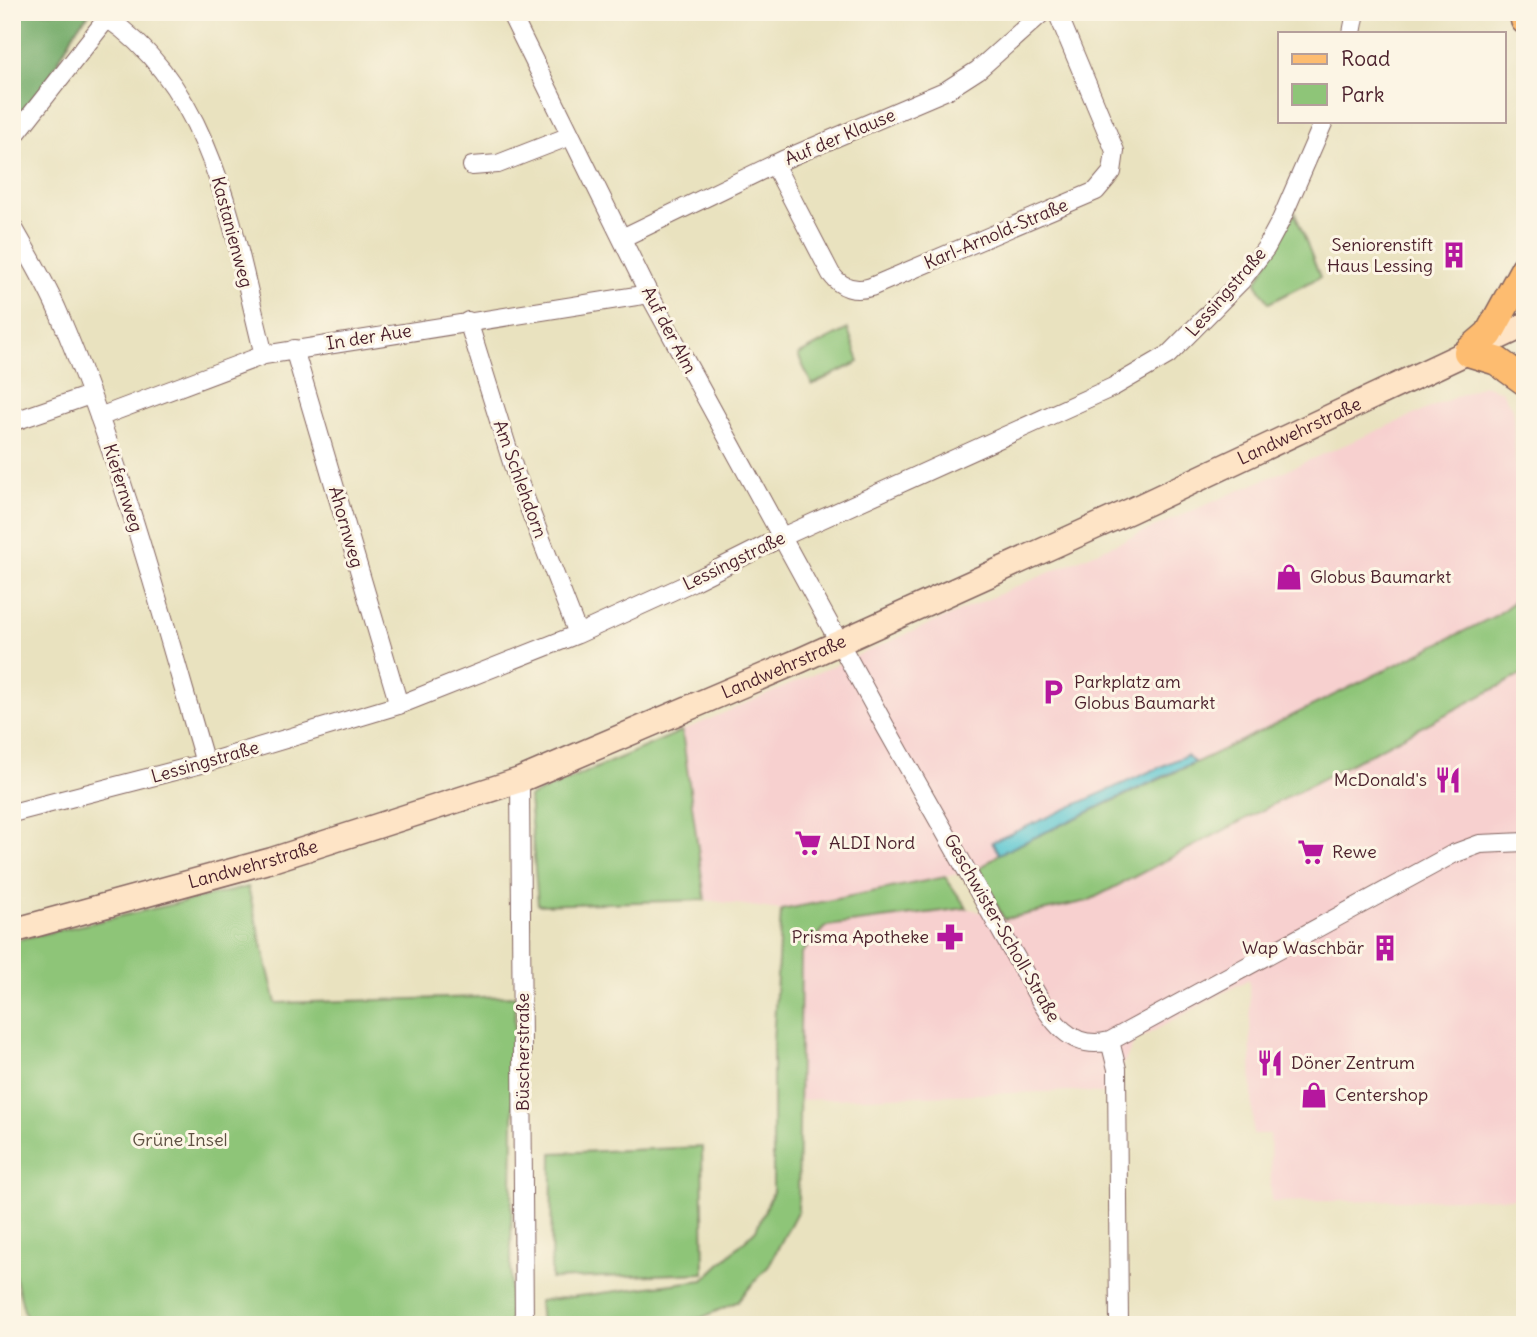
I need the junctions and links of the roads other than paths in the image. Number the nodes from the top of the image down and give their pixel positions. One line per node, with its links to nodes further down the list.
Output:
1 (510, 12): 10 (street, Auf der Alm)
2 (1043, 12): 12 (street, Auf der Klause)
3 (1057, 12): 12 (street, Karl-Arnold-Straße)
4 (1356, 12): 8 (street)
5 (1524, 12): 7 (main road)
6 (110, 15): 11 (street); 22 (street, Kastanienweg)
7 (1525, 20)
8 (1352, 32)
9 (1324, 122): 27 (street, Lessingstraße)
10 (570, 136): 13 (street); 15 (street, Auf der Alm)
11 (12, 139)
12 (774, 164): 15 (street, Auf der Klause)
13 (472, 166)
14 (12, 225): 24 (street, Kiefernweg)
15 (622, 238): 17 (street, Auf der Alm)
16 (1525, 268): 21 (main road)
17 (649, 293): 18 (street, In der Aue); 27 (street, Auf der Alm)
18 (468, 321): 20 (street, In der Aue); 28 (street, Am Schlehdorn)
19 (1525, 326): 21 (main road, Landwehrstraße)
20 (294, 349): 22 (street, In der Aue); 30 (street, Ahornweg)
21 (1468, 352): 23 (main road); 29 (main road, Landwehrstraße)
22 (264, 355): 25 (street, In der Aue)
23 (1525, 381)
24 (90, 395): 25 (street, Kiefernweg); 26 (street)
25 (99, 417): 31 (street, Kiefernweg)
26 (12, 422)
27 (782, 537): 28 (street, Lessingstraße); 29 (street, Auf der Alm)
28 (578, 634): 30 (street, Lessingstraße)
29 (838, 642): 32 (main road, Landwehrstraße); 36 (street, Geschwister-Scholl-Straße)
30 (399, 705): 31 (street, Lessingstraße)
31 (205, 763): 33 (street, Lessingstraße)
32 (520, 780): 35 (main road, Landwehrstraße); 37 (street, Büscherstraße)
33 (12, 813)
34 (1525, 842): 36 (street)
35 (12, 931)
36 (1110, 1041): 38 (street)
37 (524, 1325)
38 (1119, 1325)

